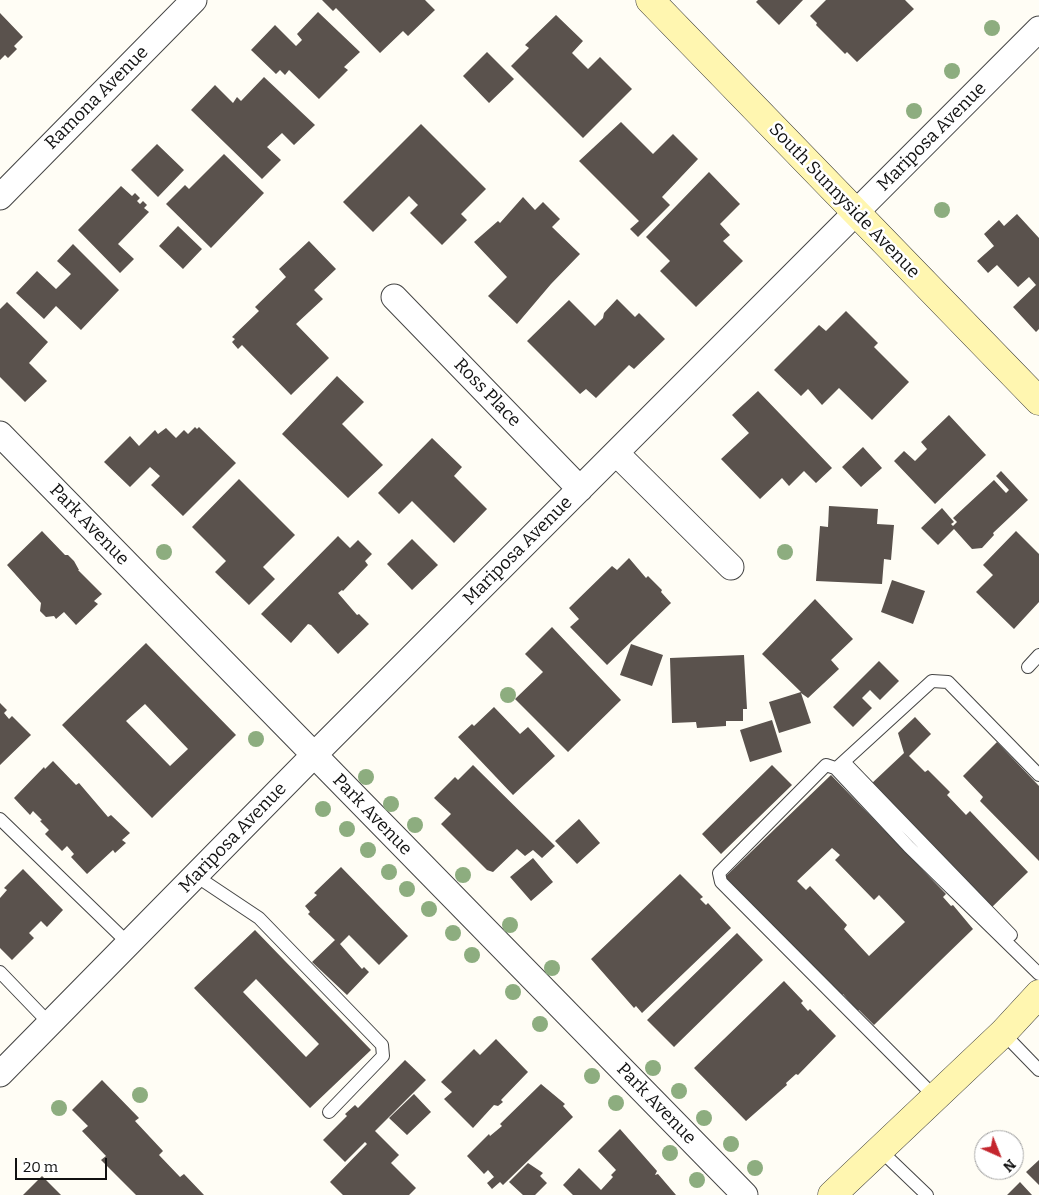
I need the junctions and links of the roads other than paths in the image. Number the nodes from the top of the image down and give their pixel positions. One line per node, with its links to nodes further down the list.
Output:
1 (194, 0): 4 (street, Ramona Avenue)
2 (650, 0): 5 (street, South Sunnyside Avenue)
3 (1039, 29): 5 (street, Mariposa Avenue)
4 (0, 197)
5 (856, 212): 7 (street, South Sunnyside Avenue); 9 (street, Mariposa Avenue)
6 (394, 297): 10 (street, Ross Place)
7 (1039, 401)
8 (0, 434): 14 (street, Park Avenue)
9 (616, 453): 10 (street, Mariposa Avenue); 11 (street)
10 (580, 489): 14 (street, Mariposa Avenue)
11 (731, 567)
12 (1039, 656): 13 (lane)
13 (1028, 668)
14 (314, 755): 18 (street, Mariposa Avenue); 31 (street, Park Avenue)
15 (840, 765): 16 (lane); 20 (lane); 22 (lane); 28 (lane)
16 (1039, 775)
17 (0, 818): 19 (lane)
18 (196, 876): 19 (street, Mariposa Avenue); 29 (lane)
19 (129, 944): 24 (street, Mariposa Avenue)
20 (1039, 963)
21 (0, 972): 24 (lane)
22 (1039, 974)
23 (1039, 994): 25 (street)
24 (50, 1024): 27 (street, Mariposa Avenue)
25 (1003, 1033): 26 (lane); 28 (street)
26 (1039, 1070)
27 (0, 1074)
28 (935, 1098): 30 (street)
29 (328, 1112)
30 (880, 1149): 32 (street); 33 (lane)
31 (746, 1195)
32 (832, 1195)
33 (927, 1195)

